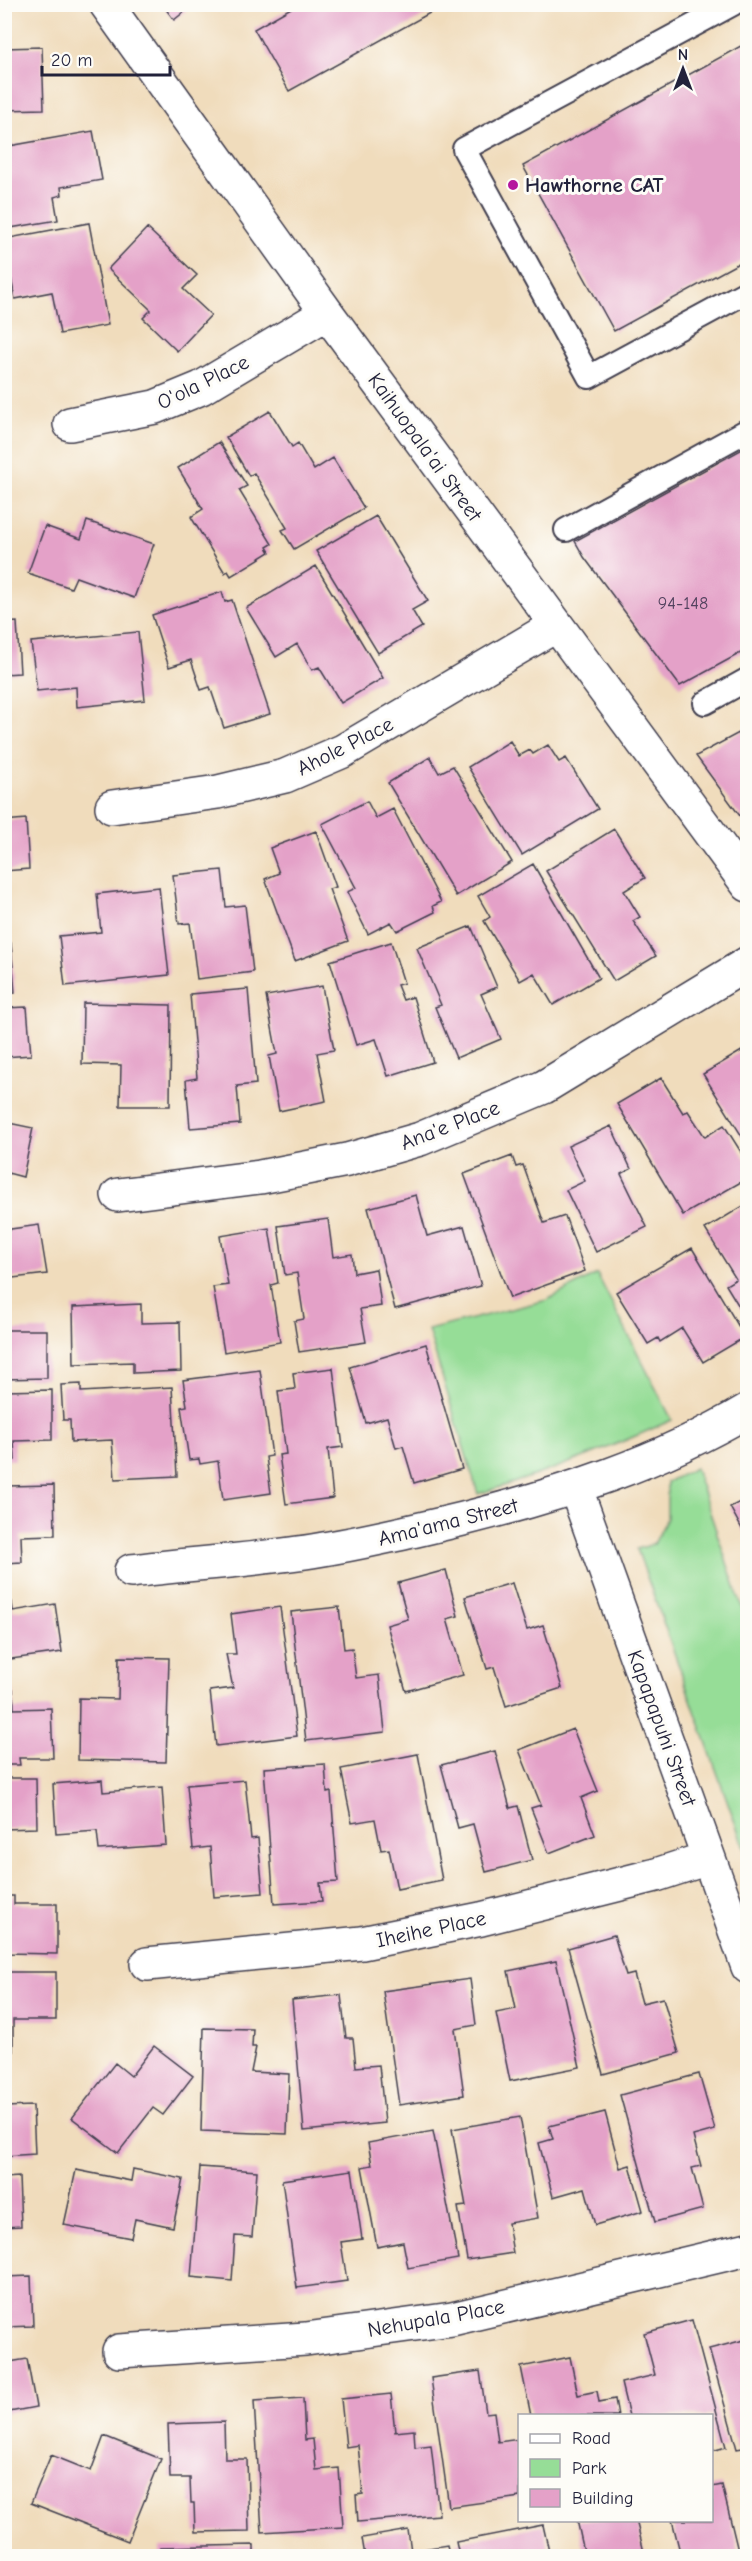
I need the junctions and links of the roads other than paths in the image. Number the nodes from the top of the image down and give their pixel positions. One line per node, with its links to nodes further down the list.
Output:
1 (106, 4): 4 (street, Kaihuopala'ai Street)
2 (733, 4): 3 (lane)
3 (747, 291)
4 (327, 313): 5 (street, O'ola Place); 8 (street, Kaihuopala'ai Street)
5 (70, 424)
6 (747, 430): 7 (lane)
7 (566, 530)
8 (555, 626): 11 (street, Ahole Place); 12 (street, Kaihuopala'ai Street)
9 (747, 680): 10 (lane)
10 (705, 703)
11 (112, 807)
12 (747, 885)
13 (747, 963): 14 (street, Ana'e Place)
14 (118, 1195)
15 (747, 1410): 16 (street, Ama'ama Street)
16 (576, 1488): 17 (street, Ama'ama Street); 18 (street, Kapapapuhi Street)
17 (131, 1571)
18 (708, 1858): 19 (street, Iheihe Place); 20 (street, Kapapapuhi Street)
19 (147, 1964)
20 (747, 1967)
21 (747, 2249): 22 (street, Nehupala Place)
22 (119, 2351)

